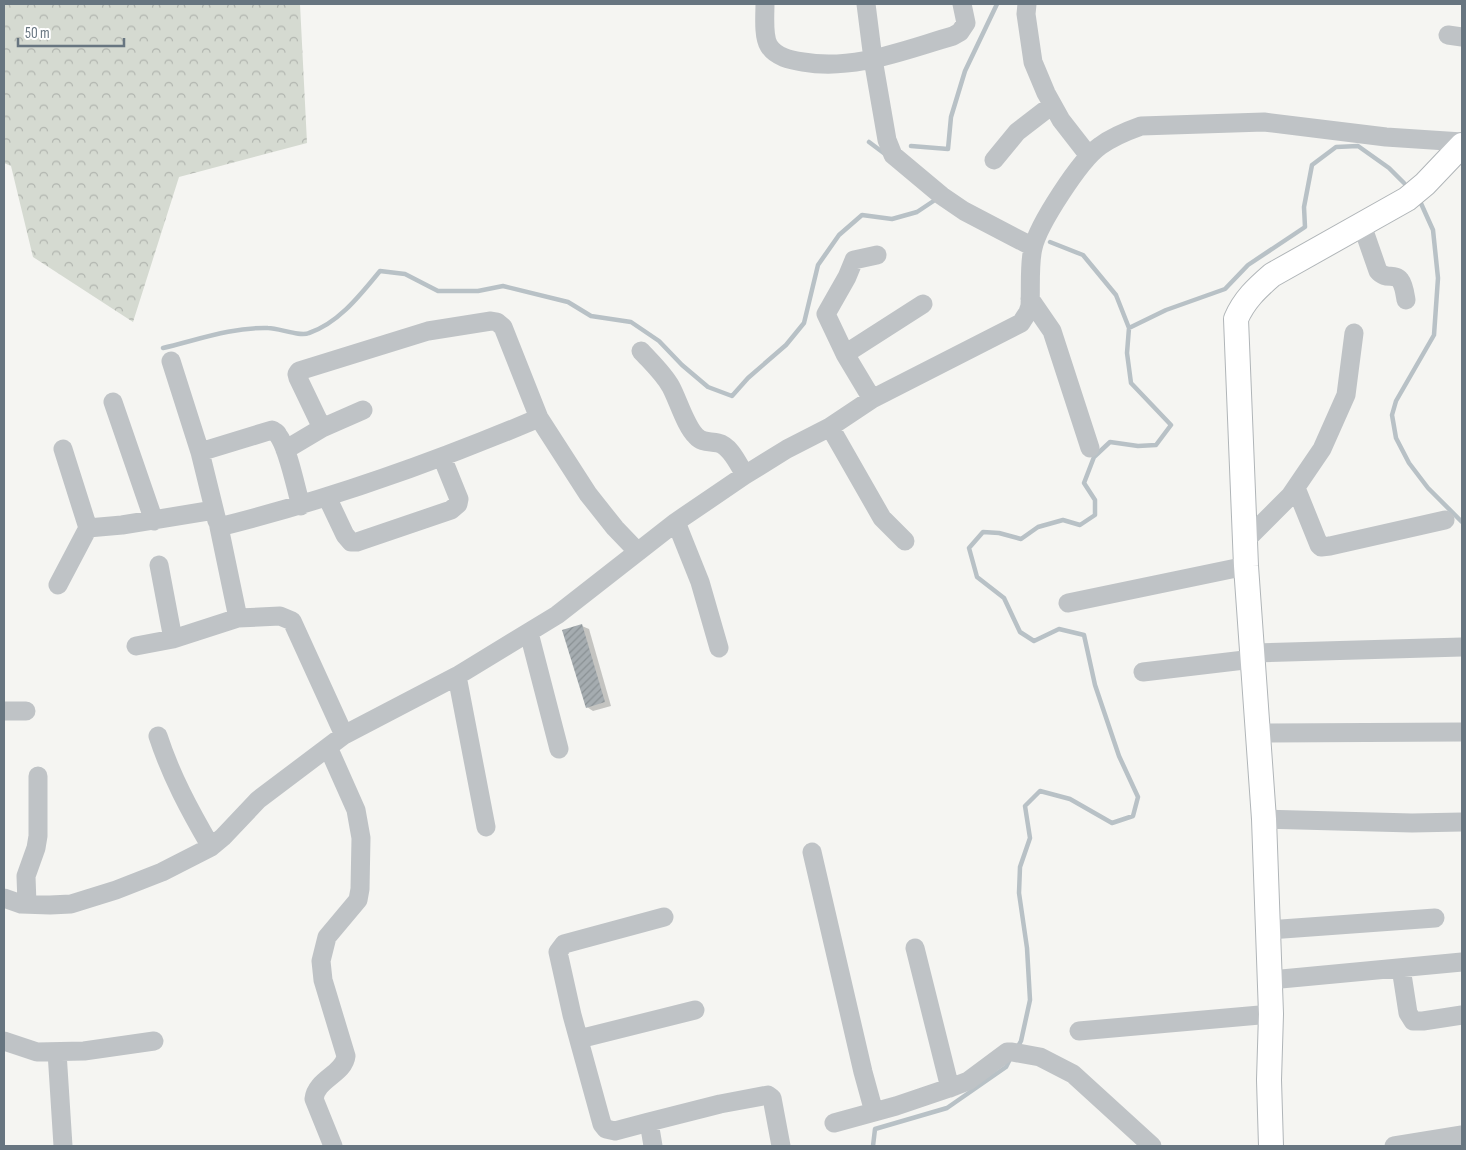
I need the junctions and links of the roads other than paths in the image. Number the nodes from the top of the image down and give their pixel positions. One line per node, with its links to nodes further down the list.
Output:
1 (765, 4): 5 (street)
2 (866, 4): 5 (street)
3 (962, 4): 5 (street)
4 (1027, 4): 6 (street)
5 (873, 59): 11 (street)
6 (1052, 105): 8 (street); 9 (street)
7 (1462, 143): 8 (street); 10 (main road)
8 (1089, 156): 11 (street)
9 (994, 160)
10 (1362, 224): 14 (street); 41 (main road)
11 (1033, 247): 13 (street)
12 (877, 255): 18 (street)
13 (1030, 299): 20 (street); 27 (street)
14 (1406, 300)
15 (923, 304): 18 (street)
16 (1354, 333): 32 (street)
17 (641, 352): 31 (street)
18 (845, 354): 20 (street)
19 (171, 361): 29 (street)
20 (872, 399): 24 (street)
21 (113, 402): 36 (street)
22 (364, 410): 25 (street)
23 (539, 418): 25 (street); 30 (street); 42 (street)
24 (830, 426): 31 (street); 40 (street)
25 (322, 428): 28 (street)
26 (63, 448): 39 (street)
27 (1090, 448)
28 (285, 450): 29 (street); 34 (street)
29 (200, 452): 35 (street)
30 (442, 457): 33 (street); 33 (street)
31 (745, 475): 38 (street)
32 (1296, 488): 37 (street); 41 (street)
33 (327, 497): 34 (street)
34 (301, 506): 35 (street)
35 (216, 519): 36 (street); 47 (street)
36 (154, 520): 39 (street)
37 (1444, 520)
38 (676, 522): 42 (street); 52 (street)
39 (88, 528): 45 (street)
40 (904, 541)
41 (1245, 541): 44 (main road)
42 (638, 552): 48 (street)
43 (159, 564): 49 (street)
44 (1246, 566): 46 (street); 53 (main road)
45 (58, 585)
46 (1068, 604)
47 (238, 618): 49 (street); 60 (street)
48 (529, 632): 55 (street); 63 (street)
49 (173, 640): 50 (street)
50 (136, 646)
51 (1462, 647): 53 (street)
52 (719, 648)
53 (1253, 656): 54 (street); 59 (main road)
54 (1143, 672)
55 (457, 676): 60 (street); 67 (street)
56 (4, 711): 57 (street)
57 (26, 711)
58 (1462, 732): 59 (street)
59 (1259, 733): 65 (main road)
60 (344, 735): 62 (street)
61 (158, 736): 68 (street)
62 (328, 747): 68 (street); 93 (street)
63 (559, 749)
64 (38, 776): 71 (street)
65 (1264, 819): 66 (street); 74 (main road)
66 (1462, 822)
67 (486, 827)
68 (211, 847): 71 (street)
69 (812, 852): 88 (street)
70 (4, 898): 71 (street)
71 (27, 904)
72 (664, 917): 83 (street)
73 (1435, 918): 74 (street)
74 (1268, 930): 78 (main road)
75 (915, 948): 87 (street)
76 (1462, 962): 77 (street)
77 (1401, 968): 78 (street); 81 (street)
78 (1270, 980): 80 (main road)
79 (695, 1010): 83 (street)
80 (1271, 1014): 82 (street); 97 (main road)
81 (1462, 1015)
82 (1079, 1031)
83 (578, 1038): 89 (street)
84 (4, 1041): 86 (street)
85 (154, 1042): 86 (street)
86 (57, 1052): 92 (street)
87 (950, 1088): 88 (street); 96 (street)
88 (874, 1112): 90 (street)
89 (649, 1122): 94 (street); 95 (street)
90 (834, 1123)
91 (1462, 1134): 98 (street)
92 (63, 1146)
93 (332, 1146)
94 (653, 1146)
95 (781, 1146)
96 (1152, 1146)
97 (1270, 1146)
98 (1394, 1146)

